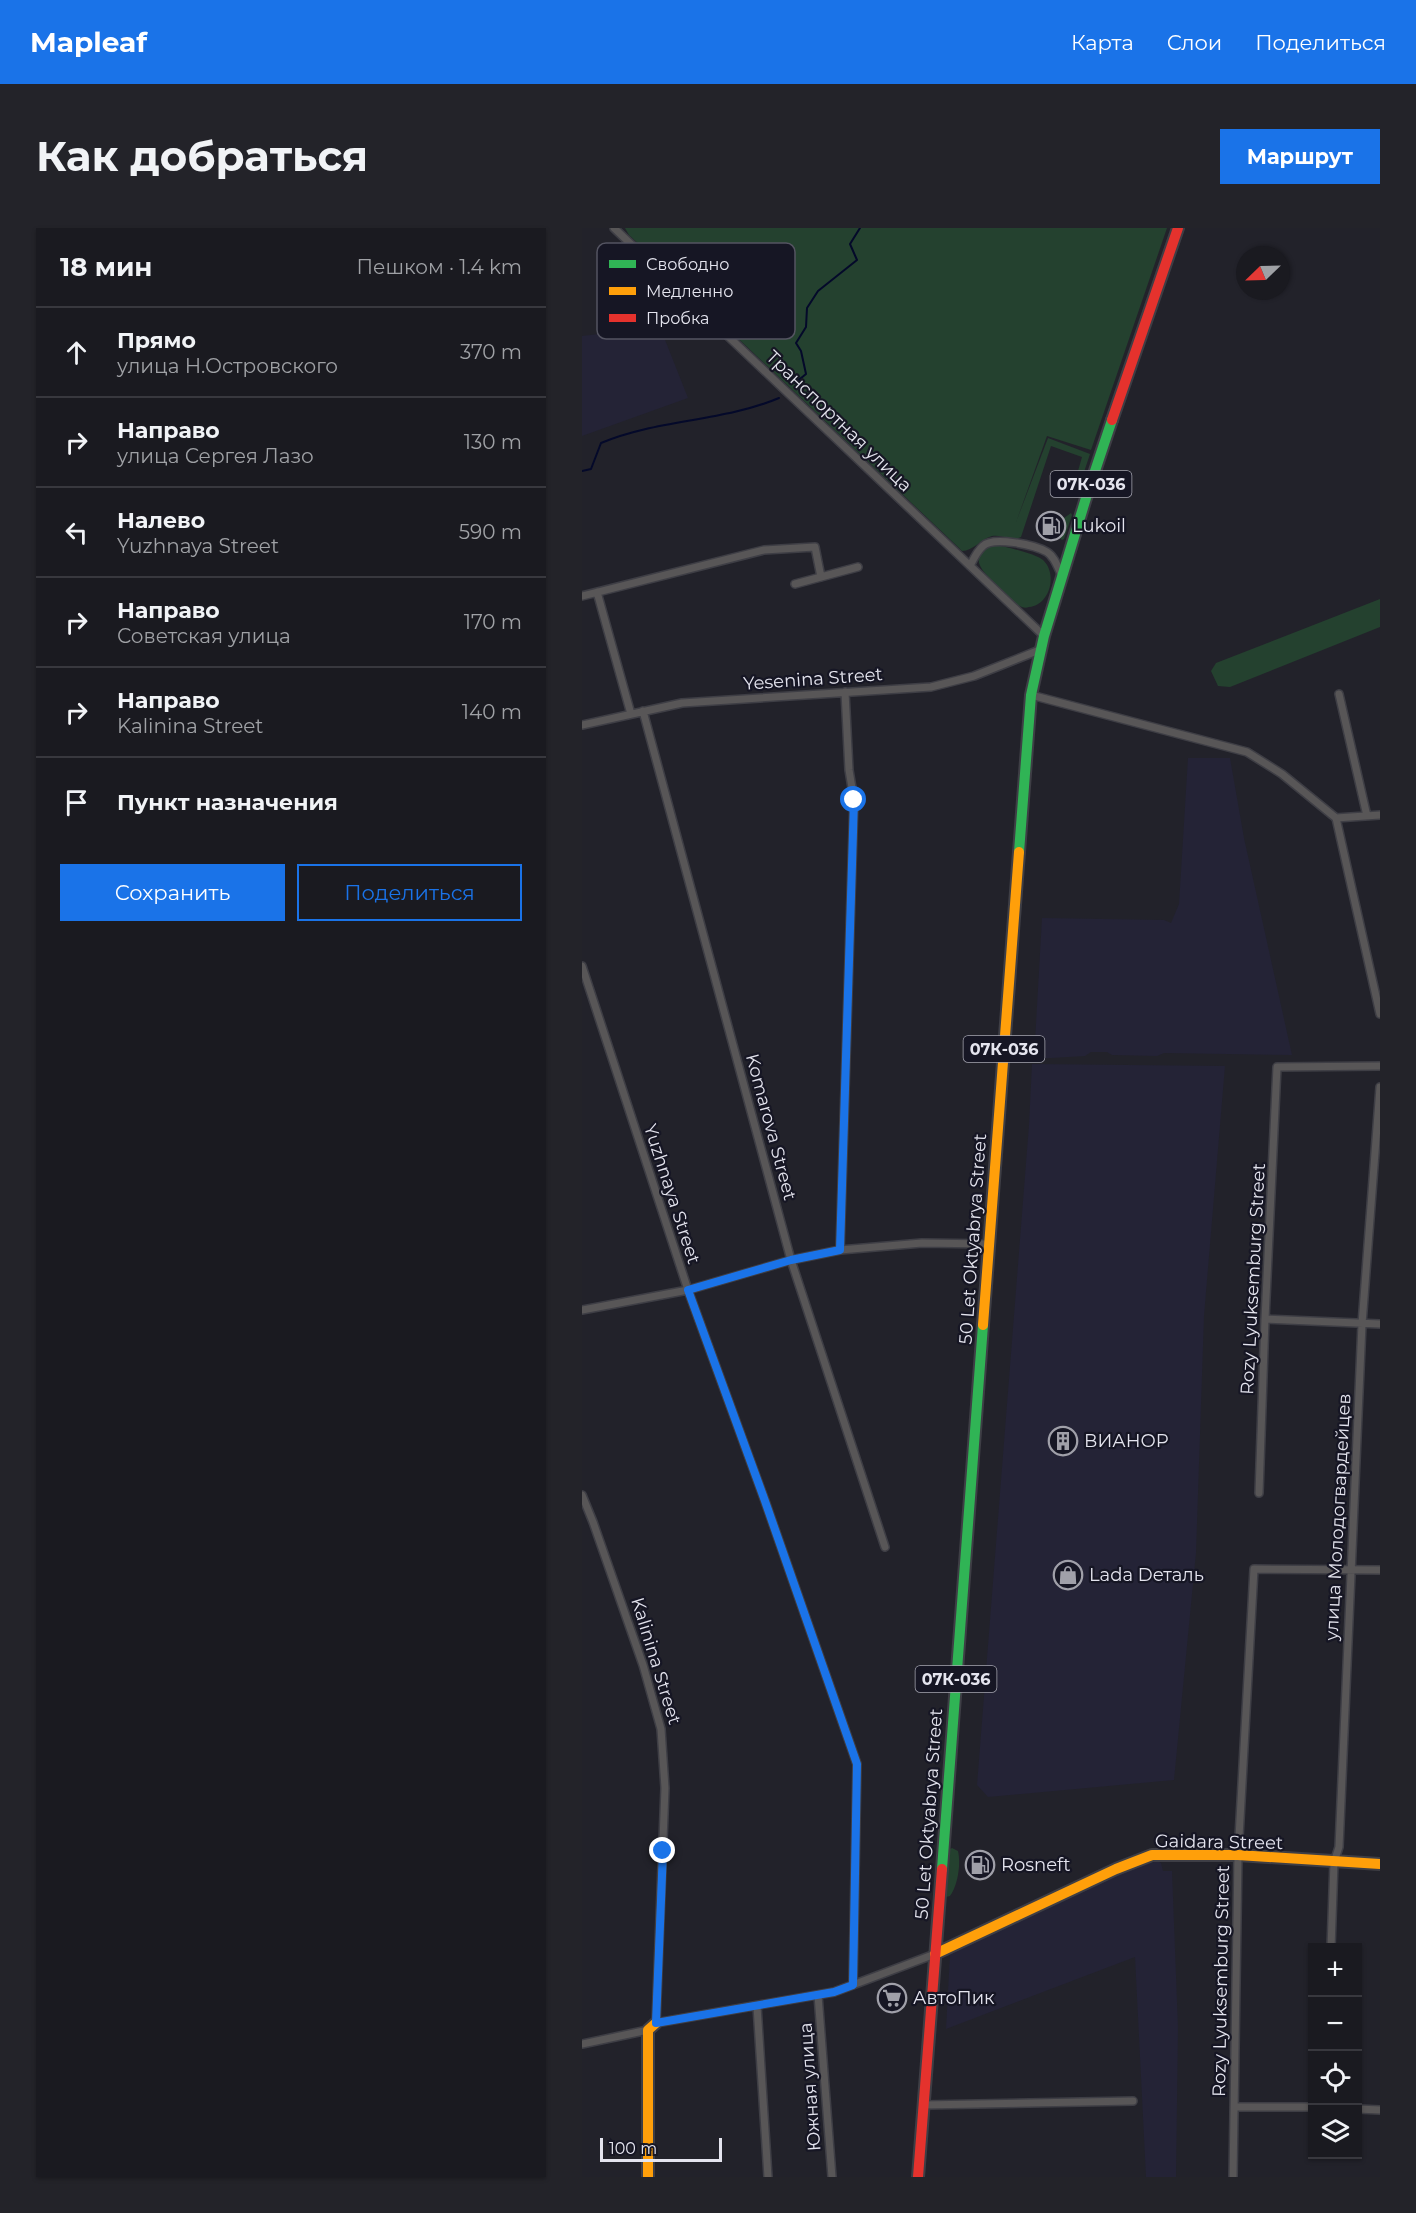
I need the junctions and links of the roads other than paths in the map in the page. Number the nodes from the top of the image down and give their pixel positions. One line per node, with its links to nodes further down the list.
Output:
1 (614, 228): 3 (street, Транспортная улица)
2 (1178, 228): 7 (main road, 50 Let Oktyabrya Street / 07К-036)
3 (630, 243)
4 (731, 339): 5 (street, Транспортная улица)
5 (970, 566): 7 (street); 12 (street, Транспортная улица)
6 (858, 567): 8 (street)
7 (1062, 576): 12 (main road, 50 Let Oktyabrya Street / 07К-036)
8 (821, 577): 9 (street); 10 (street)
9 (795, 584)
10 (597, 592): 11 (street); 18 (street)
11 (582, 596)
12 (1044, 636): 13 (main road, 50 Let Oktyabrya Street / 07К-036)
13 (1042, 649): 14 (street, Yesenina Street); 16 (main road, 50 Let Oktyabrya Street / 07К-036)
14 (845, 692): 17 (street, Yesenina Street); 28 (street)
15 (1339, 694): 21 (street)
16 (1031, 695): 22 (street); 27 (main road, 50 Let Oktyabrya Street / 07К-036)
17 (643, 711): 18 (street, Yesenina Street); 29 (street, Komarova Street)
18 (631, 714): 19 (street, Yesenina Street)
19 (582, 725)
20 (1380, 815): 21 (street)
21 (1367, 816): 22 (street)
22 (1336, 818): 24 (street)
23 (582, 966): 30 (street, Yuzhnaya Street)
24 (1380, 1014)
25 (1380, 1066): 32 (street, Rozy Lyuksemburg Street)
26 (1380, 1087): 33 (street, улица Молодогвардейцев)
27 (988, 1244): 28 (street); 44 (main road, 50 Let Oktyabrya Street / 07К-036)
28 (840, 1250): 29 (street)
29 (791, 1260): 30 (street); 37 (street, Komarova Street)
30 (688, 1290): 31 (street); 45 (street, Yuzhnaya Street)
31 (582, 1310)
32 (1265, 1319): 33 (street); 35 (street, Rozy Lyuksemburg Street)
33 (1362, 1324): 34 (street); 38 (street, улица Молодогвардейцев)
34 (1380, 1324)
35 (1259, 1493)
36 (582, 1495): 48 (street, Kalinina Street)
37 (885, 1547)
38 (1351, 1569): 39 (street); 40 (street, Rozy Lyuksemburg Street); 41 (street, улица Молодогвардейцев)
39 (1380, 1570)
40 (1238, 1855): 41 (main road, Gaidara Street); 44 (main road, Gaidara Street); 53 (street, Rozy Lyuksemburg Street)
41 (1334, 1862): 42 (main road, Gaidara Street); 43 (street, улица Молодогвардейцев)
42 (1380, 1864)
43 (1331, 1943)
44 (935, 1954): 45 (street); 51 (main road, 50 Let Oktyabrya Street / 07К-036)
45 (853, 1985): 46 (street)
46 (818, 1995): 47 (street); 58 (street, Южная улица)
47 (757, 2006): 48 (street); 57 (street)
48 (652, 2026): 49 (street); 56 (main road, Kalinina Street)
49 (582, 2044)
50 (1132, 2101): 51 (street)
51 (923, 2105): 59 (main road, 50 Let Oktyabrya Street / 07К-036)
52 (1308, 2107): 53 (street)
53 (1234, 2108): 60 (street, Rozy Lyuksemburg Street)
54 (1362, 2109): 55 (street)
55 (1380, 2110)
56 (648, 2177)
57 (768, 2177)
58 (832, 2177)
59 (918, 2177)
60 (1233, 2177)

